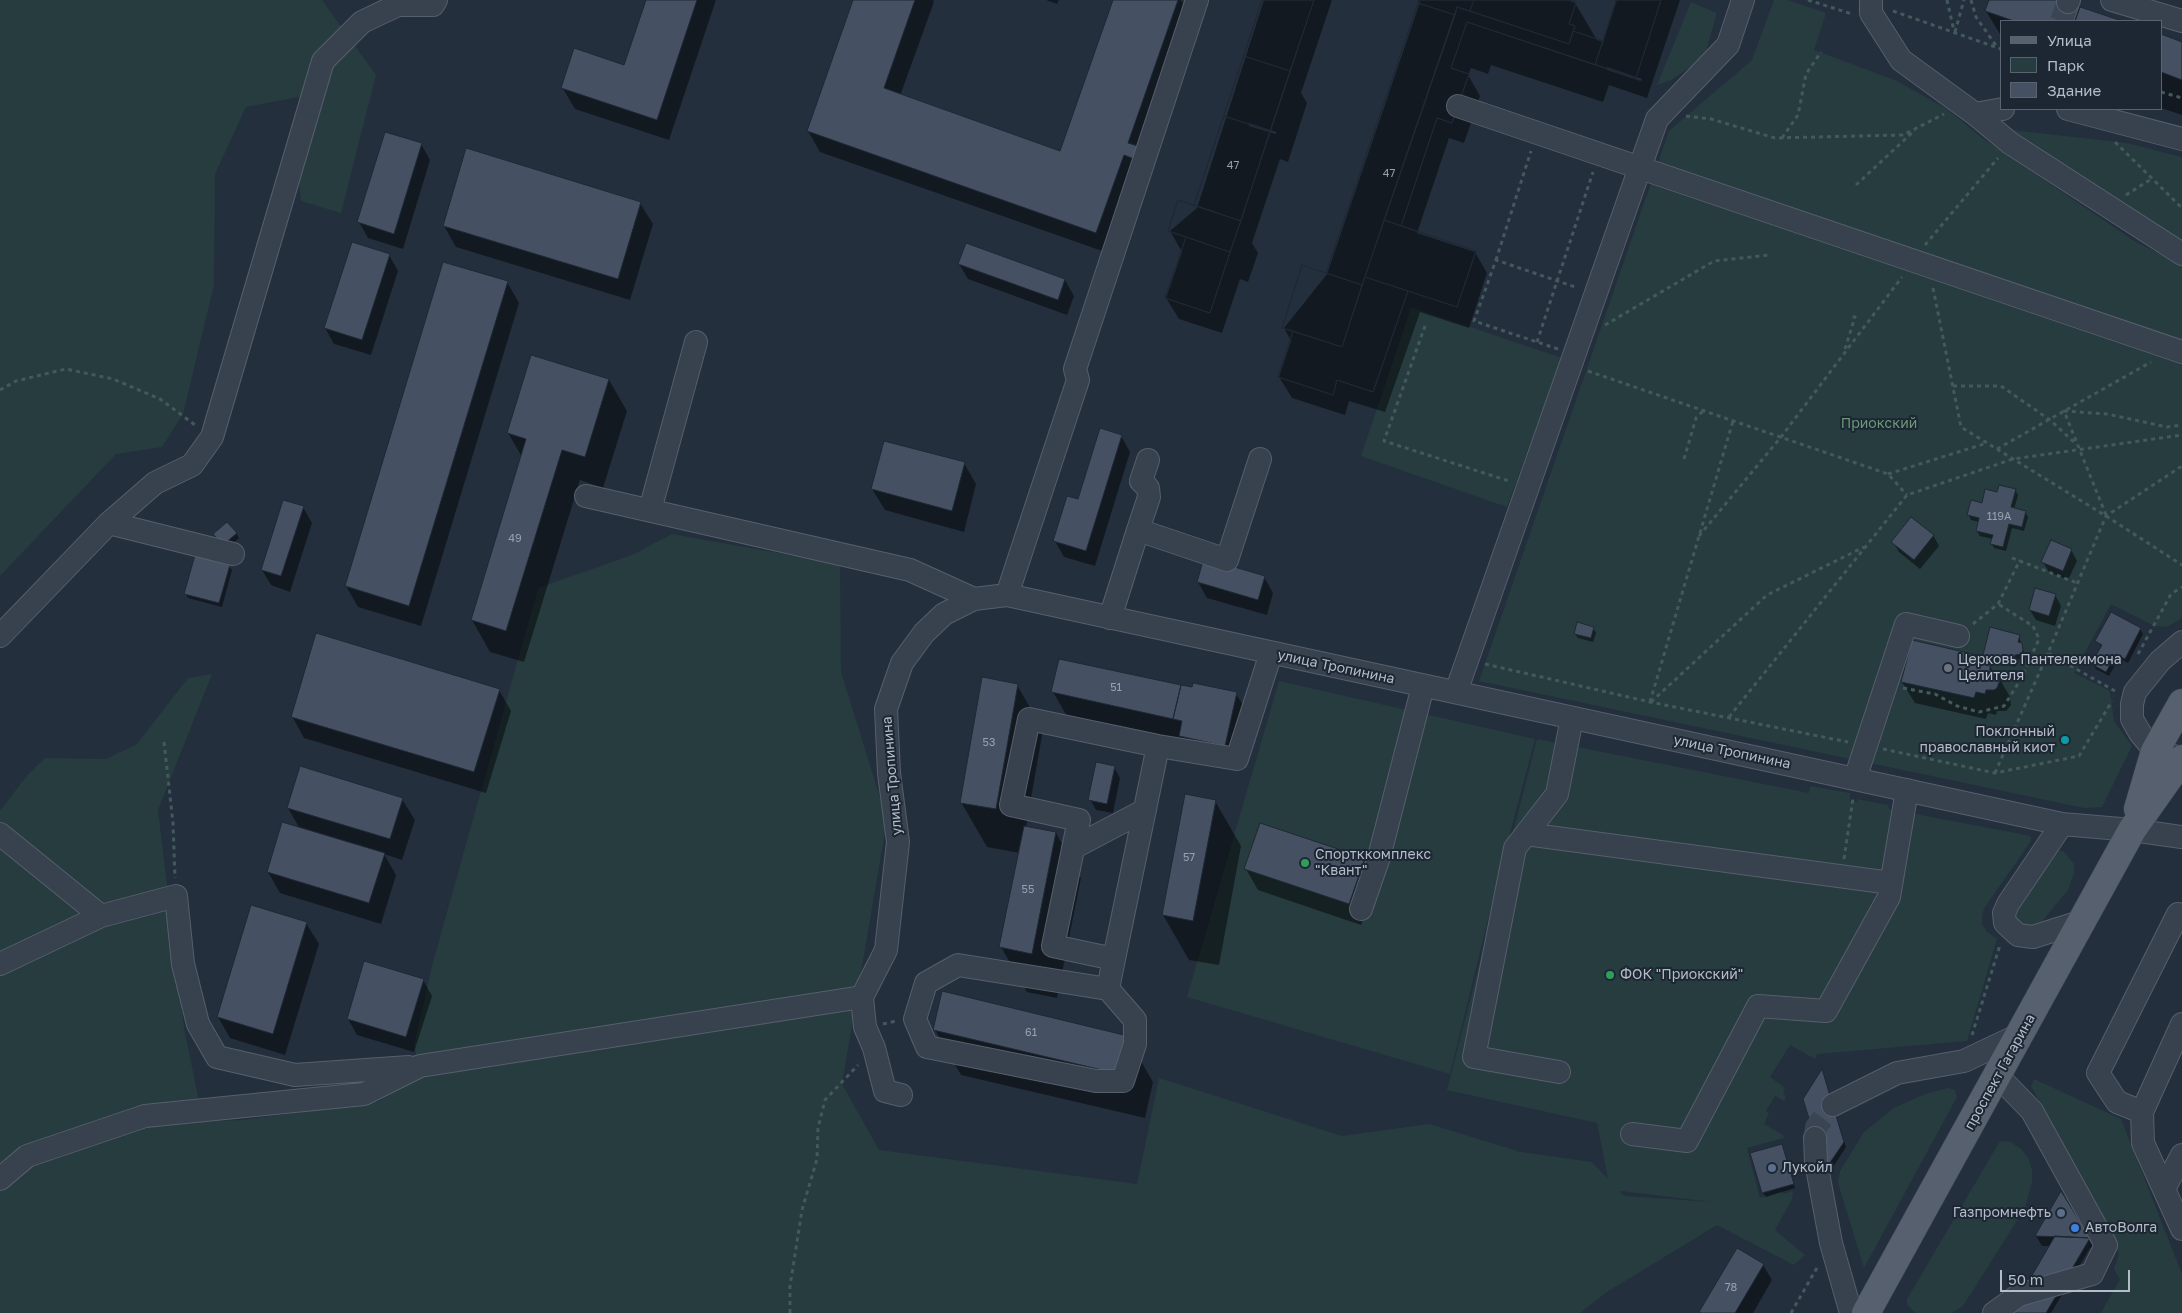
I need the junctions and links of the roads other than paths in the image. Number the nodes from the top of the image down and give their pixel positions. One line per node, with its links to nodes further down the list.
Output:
1 (436, 0): 20 (street)
2 (1197, 0): 23 (street)
3 (1744, 0): 12 (street)
4 (2112, 0): 6 (street)
5 (1871, 6): 8 (street)
6 (2182, 21)
7 (1458, 106): 12 (street)
8 (1967, 109): 9 (street); 13 (street)
9 (2000, 109)
10 (2072, 110): 11 (street)
11 (2182, 139)
12 (1641, 168): 15 (street); 31 (street)
13 (2182, 254)
14 (696, 342): 19 (street)
15 (2178, 350)
16 (1260, 459): 21 (street)
17 (1148, 460): 21 (street)
18 (586, 496): 19 (street)
19 (650, 510): 24 (street)
20 (109, 523): 22 (street); 26 (street)
21 (1138, 530): 25 (street)
22 (233, 554)
23 (1007, 595): 24 (street, улица Тропинина); 25 (street, улица Тропинина)
24 (974, 599): 54 (street, улица Тропинина)
25 (1110, 618): 29 (street, улица Тропинина)
26 (0, 636)
27 (1958, 636): 37 (street)
28 (2182, 642): 35 (street)
29 (1271, 653): 30 (street, улица Тропинина); 34 (street)
30 (1423, 686): 31 (street, улица Тропинина); 47 (street)
31 (1456, 692): 33 (street, улица Тропинина)
32 (2182, 703): 35 (main road, проспект Гагарина)
33 (1572, 718): 37 (street, улица Тропинина); 43 (street)
34 (1158, 746): 39 (street); 45 (street)
35 (2156, 750): 36 (street); 41 (main road, проспект Гагарина)
36 (2182, 759): 41 (main road, проспект Гагарина)
37 (1859, 788): 38 (street, улица Тропинина)
38 (1906, 790): 40 (street, улица Тропинина); 46 (street)
39 (1145, 810): 45 (street); 51 (street)
40 (2062, 824): 41 (street, улица Тропинина); 50 (street)
41 (2132, 830): 44 (street, улица Тропинина); 50 (main road, проспект Гагарина)
42 (0, 834): 49 (street)
43 (1526, 834): 46 (street); 58 (street)
44 (2182, 836)
45 (1073, 848): 51 (street)
46 (1891, 883): 63 (street)
47 (1361, 909)
48 (2182, 915): 62 (street)
49 (101, 916): 52 (street); 57 (street)
50 (2083, 920): 56 (main road, проспект Гагарина)
51 (1114, 959): 53 (street)
52 (0, 964)
53 (1108, 988): 53 (street)
54 (862, 997): 57 (street); 60 (street)
55 (2182, 1024): 62 (street)
56 (2021, 1034): 59 (main road, проспект Гагарина); 61 (street)
57 (420, 1066): 66 (street)
58 (1559, 1072)
59 (1997, 1075): 70 (main road, проспект Гагарина); 71 (street)
60 (901, 1095)
61 (1833, 1105)
62 (2142, 1112): 67 (street)
63 (1632, 1134)
64 (1815, 1138): 69 (street)
65 (2182, 1155): 67 (street)
66 (0, 1179)
67 (2165, 1187): 68 (street)
68 (2182, 1229)
69 (1851, 1313)
70 (1866, 1313)
71 (1994, 1313)

